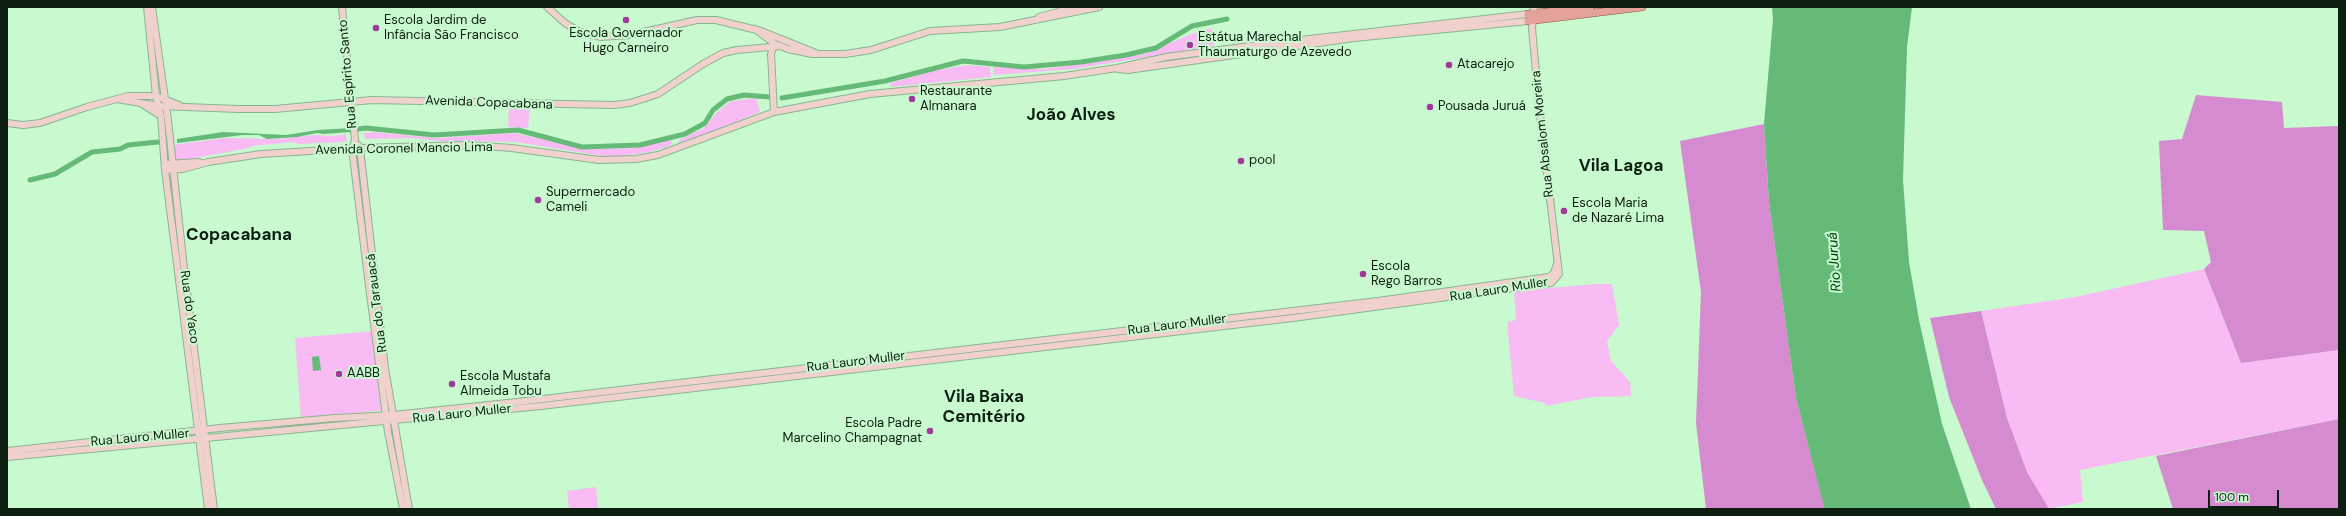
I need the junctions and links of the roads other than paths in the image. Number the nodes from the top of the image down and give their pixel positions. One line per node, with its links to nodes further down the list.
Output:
1 (147, 7): 11 (street)
2 (152, 7): 11 (street)
3 (342, 7): 19 (street, Rua Espírito Santo)
4 (547, 7): 12 (street)
5 (1076, 7): 10 (street)
6 (1099, 7): 10 (street)
7 (1591, 7): 9 (main road)
8 (1639, 7): 9 (main road)
9 (1531, 16): 22 (street, Avenida Coronel Mancio Lima); 32 (street, Rua Absalom Moreira)
10 (1030, 21): 12 (street)
11 (153, 26): 13 (street); 16 (street)
12 (777, 44): 19 (street, Avenida Copacabana); 22 (street)
13 (156, 86): 14 (street); 15 (street)
14 (145, 96): 15 (street, Avenida Copacabana); 17 (street, Avenida Copacabana)
15 (156, 96): 16 (street, Avenida Copacabana); 20 (street)
16 (163, 98): 20 (street); 21 (street, Avenida Copacabana)
17 (117, 99): 18 (street, Avenida Copacabana); 25 (street, Avenida Copacabana)
18 (141, 103): 20 (street, Avenida Copacabana); 23 (street)
19 (350, 103): 21 (street, Avenida Copacabana); 26 (street, Rua Espírito Santo)
20 (161, 106): 21 (street, Avenida Copacabana); 23 (street, Rua do Yaco); 24 (street, Rua do Yaco)
21 (182, 107): 24 (street)
22 (774, 112): 27 (street, Avenida Coronel Mancio Lima)
23 (161, 116): 29 (street, Rua do Yaco)
24 (168, 120): 30 (street, Rua do Yaco)
25 (7, 123)
26 (355, 140): 27 (street, Rua Espírito Santo); 28 (street, Rua Espírito Santo)
27 (360, 148): 28 (street, Avenida Coronel Mancio Lima); 31 (street, Rua Espírito Santo)
28 (352, 149): 30 (street, Avenida Coronel Mancio Lima); 31 (street, Rua Espírito Santo)
29 (164, 167): 30 (street, Avenida Coronel Mancio Lima); 35 (street, Rua do Yaco)
30 (172, 168): 34 (street, Rua do Yaco)
31 (366, 239): 33 (street, Rua do Tarauacá)
32 (1557, 263): 33 (street, Rua Lauro Muller)
33 (390, 419): 34 (street, Rua Lauro Muller); 36 (street, Rua Lauro Muller); 38 (street, Rua do Tarauacá)
34 (205, 431): 35 (street, Rua Lauro Muller); 36 (street, Rua do Yaco)
35 (198, 432): 37 (street, Rua do Yaco); 39 (street, Rua Lauro Muller)
36 (206, 439): 37 (street, Rua Lauro Muller); 42 (street, Rua do Yaco)
37 (198, 440): 40 (street, Rua Lauro Muller); 41 (street, Rua do Yaco)
38 (395, 450): 43 (street, Rua do Tarauacá); 44 (street, Rua do Tarauacá)
39 (7, 451)
40 (7, 457)
41 (208, 509)
42 (214, 509)
43 (403, 509)
44 (409, 509)

